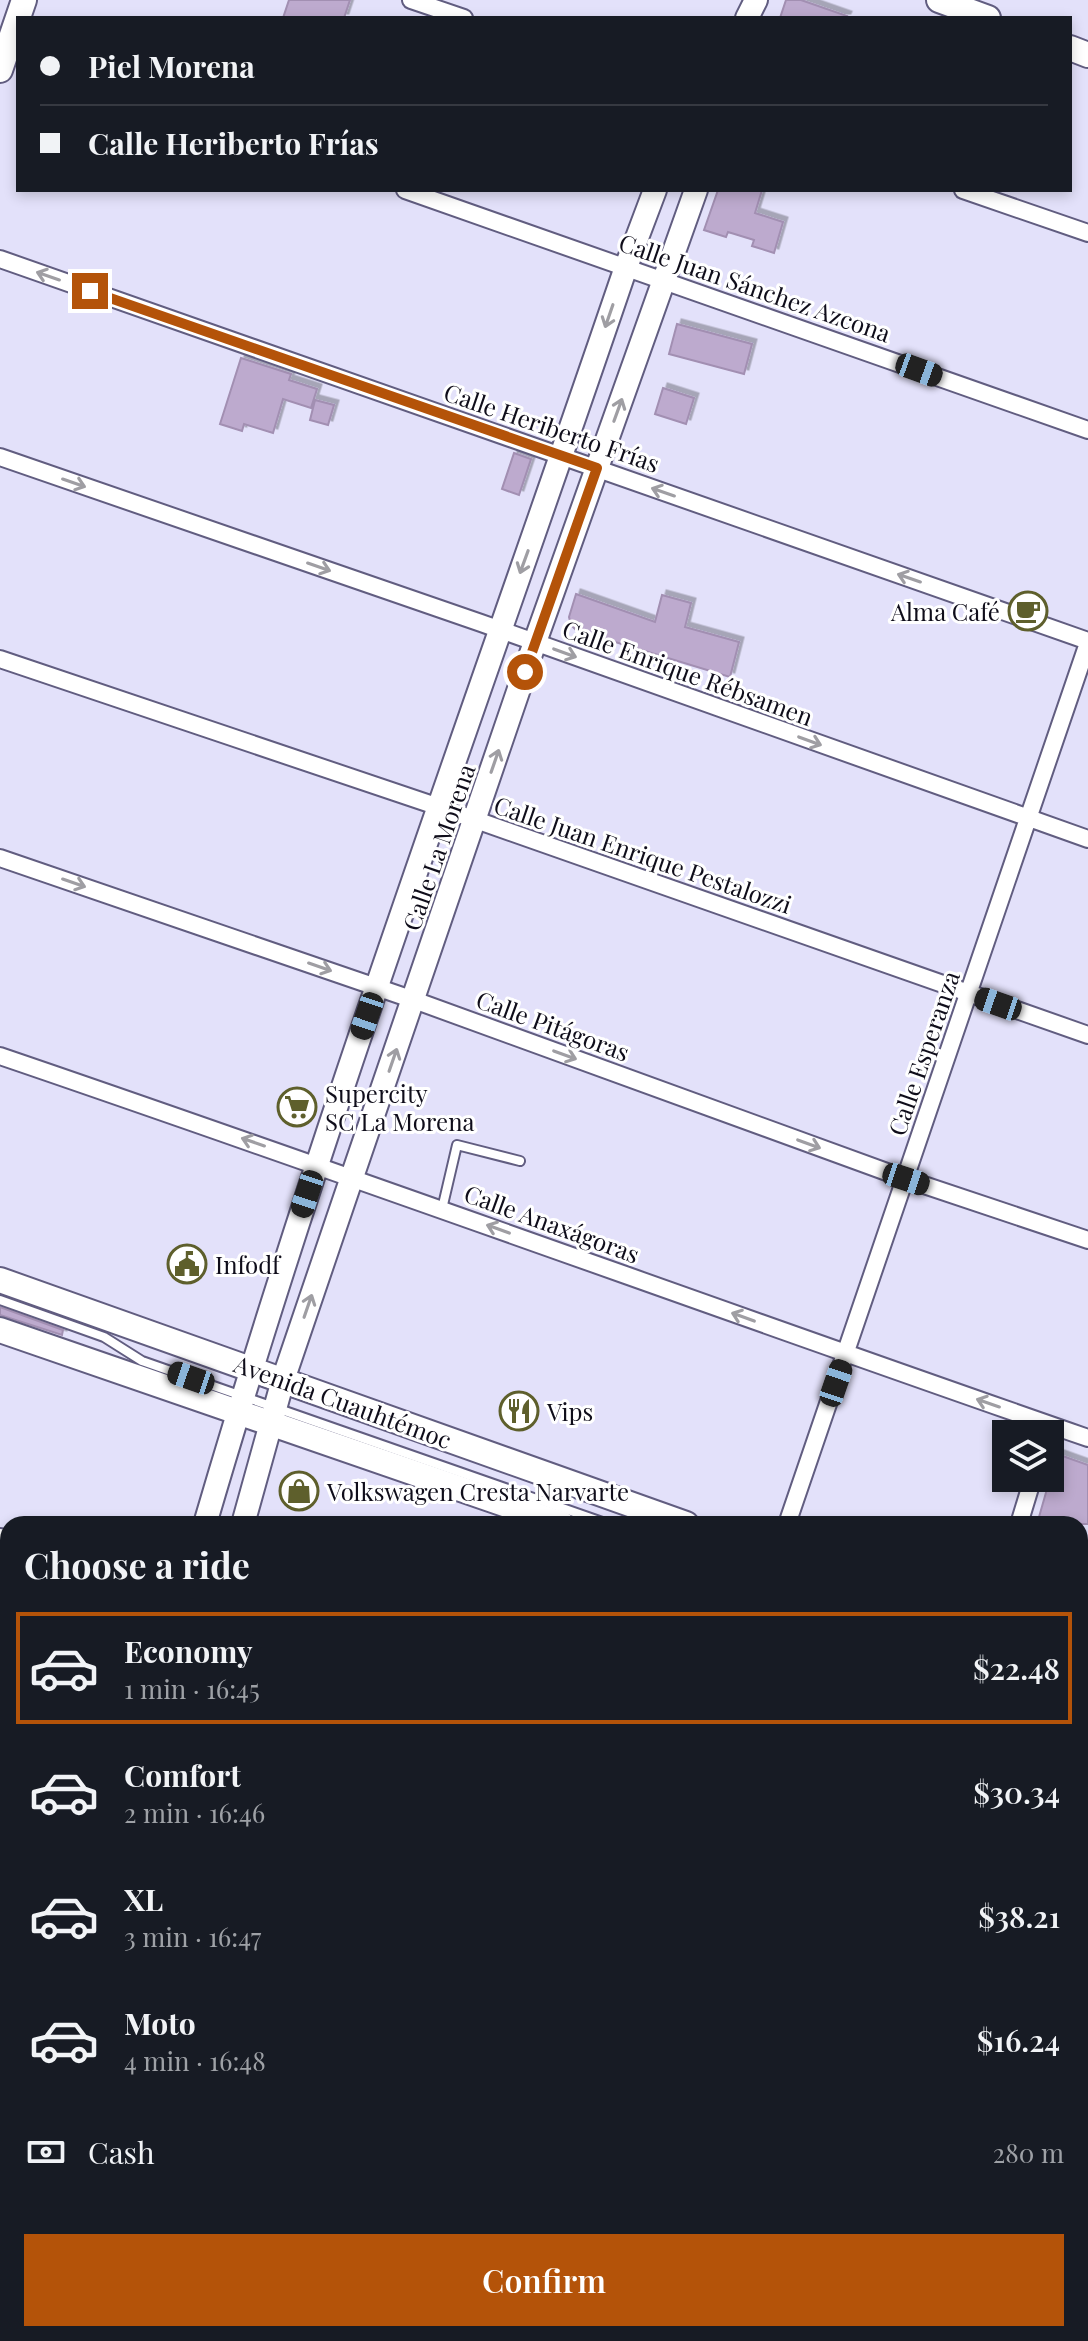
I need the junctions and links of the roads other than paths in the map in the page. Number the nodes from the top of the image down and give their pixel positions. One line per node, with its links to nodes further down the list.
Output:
1 (411, 0): 3 (street)
2 (939, 0): 4 (main road)
3 (458, 16)
4 (983, 16)
5 (16, 25): 6 (main road)
6 (6, 56)
7 (411, 192): 13 (street, Calle Juan Sánchez Azcona)
8 (654, 192): 13 (street, Calle La Morena)
9 (695, 192): 14 (street, Calle La Morena)
10 (969, 192): 11 (street)
11 (1088, 233)
12 (0, 259): 16 (street, Calle Heriberto Frías, one-way to 12)
13 (626, 267): 14 (street, Calle Juan Sánchez Azcona); 16 (street, Calle La Morena, one-way to 16)
14 (665, 281): 15 (street, Calle Juan Sánchez Azcona); 18 (street, Calle La Morena, one-way to 14)
15 (1088, 430)
16 (562, 456): 18 (street, Calle Heriberto Frías); 19 (street, Calle La Morena, one-way to 19)
17 (0, 457): 19 (street, Calle Enrique Rébsamen, one-way to 19)
18 (597, 468): 20 (street, Calle La Morena); 21 (street, Calle Heriberto Frías, one-way to 18)
19 (500, 630): 20 (street, Calle Enrique Rébsamen); 23 (street, Calle La Morena)
20 (535, 642): 24 (street, Calle Enrique Rébsamen, one-way to 24); 25 (street, Calle La Morena, one-way to 20)
21 (1088, 642): 24 (street, Calle Esperanza)
22 (0, 659): 23 (street, Calle Juan Enrique Pestalozzi)
23 (439, 807): 25 (street, Calle Juan Enrique Pestalozzi); 28 (street, Calle La Morena)
24 (1028, 819): 26 (street, Calle Enrique Rébsamen); 29 (street, Calle Esperanza)
25 (475, 820): 29 (street, Calle Juan Enrique Pestalozzi); 30 (street, Calle La Morena)
26 (1088, 839)
27 (0, 858): 28 (street, Calle Pitágoras, one-way to 28)
28 (377, 987): 30 (street, Calle Pitágoras); 34 (street, Calle La Morena)
29 (969, 994): 31 (street, Calle Juan Enrique Pestalozzi); 36 (street, Calle Esperanza)
30 (414, 1000): 35 (street, Calle La Morena, one-way to 30); 36 (street, Calle Pitágoras, one-way to 36)
31 (1088, 1035)
32 (0, 1056): 34 (street, Calle Anaxágoras, one-way to 32)
33 (520, 1161): 37 (lane)
34 (317, 1164): 35 (street, Calle Anaxágoras); 45 (street, Calle La Morena)
35 (352, 1177): 37 (street, Calle Anaxágoras); 46 (street, Calle La Morena, one-way to 35)
36 (906, 1179): 38 (street, Calle Pitágoras); 43 (street, Calle Esperanza)
37 (442, 1209): 43 (street, Calle Anaxágoras, one-way to 37)
38 (1088, 1240)
39 (0, 1280): 45 (main road, Avenida Cuauhtémoc)
40 (0, 1300): 44 (lane, Avenida Cuauhtémoc)
41 (0, 1322): 44 (lane, Avenida Cuauhtémoc)
42 (0, 1330): 47 (main road, Avenida Cuauhtémoc)
43 (846, 1354): 49 (street, Calle Anaxágoras, one-way to 43); 58 (street, Calle Esperanza)
44 (142, 1361): 47 (lane, Avenida Cuauhtémoc)
45 (251, 1368): 46 (main road, Avenida Cuauhtémoc); 47 (street, Calle La Morena)
46 (283, 1380): 48 (street, Calle La Morena); 57 (main road, Avenida Cuauhtémoc)
47 (240, 1404): 48 (main road, Avenida Cuauhtémoc); 53 (street, Calle La Morena)
48 (273, 1415): 54 (street, Calle La Morena); 55 (main road, Avenida Cuauhtémoc); 56 (lane, Avenida Cuauhtémoc)
49 (1024, 1420)
50 (1064, 1433): 51 (street, Calle Anaxágoras)
51 (1088, 1438)
52 (1029, 1492): 59 (street)
53 (207, 1516)
54 (245, 1516)
55 (541, 1516)
56 (583, 1516)
57 (664, 1516)
58 (790, 1516)
59 (1021, 1516)

